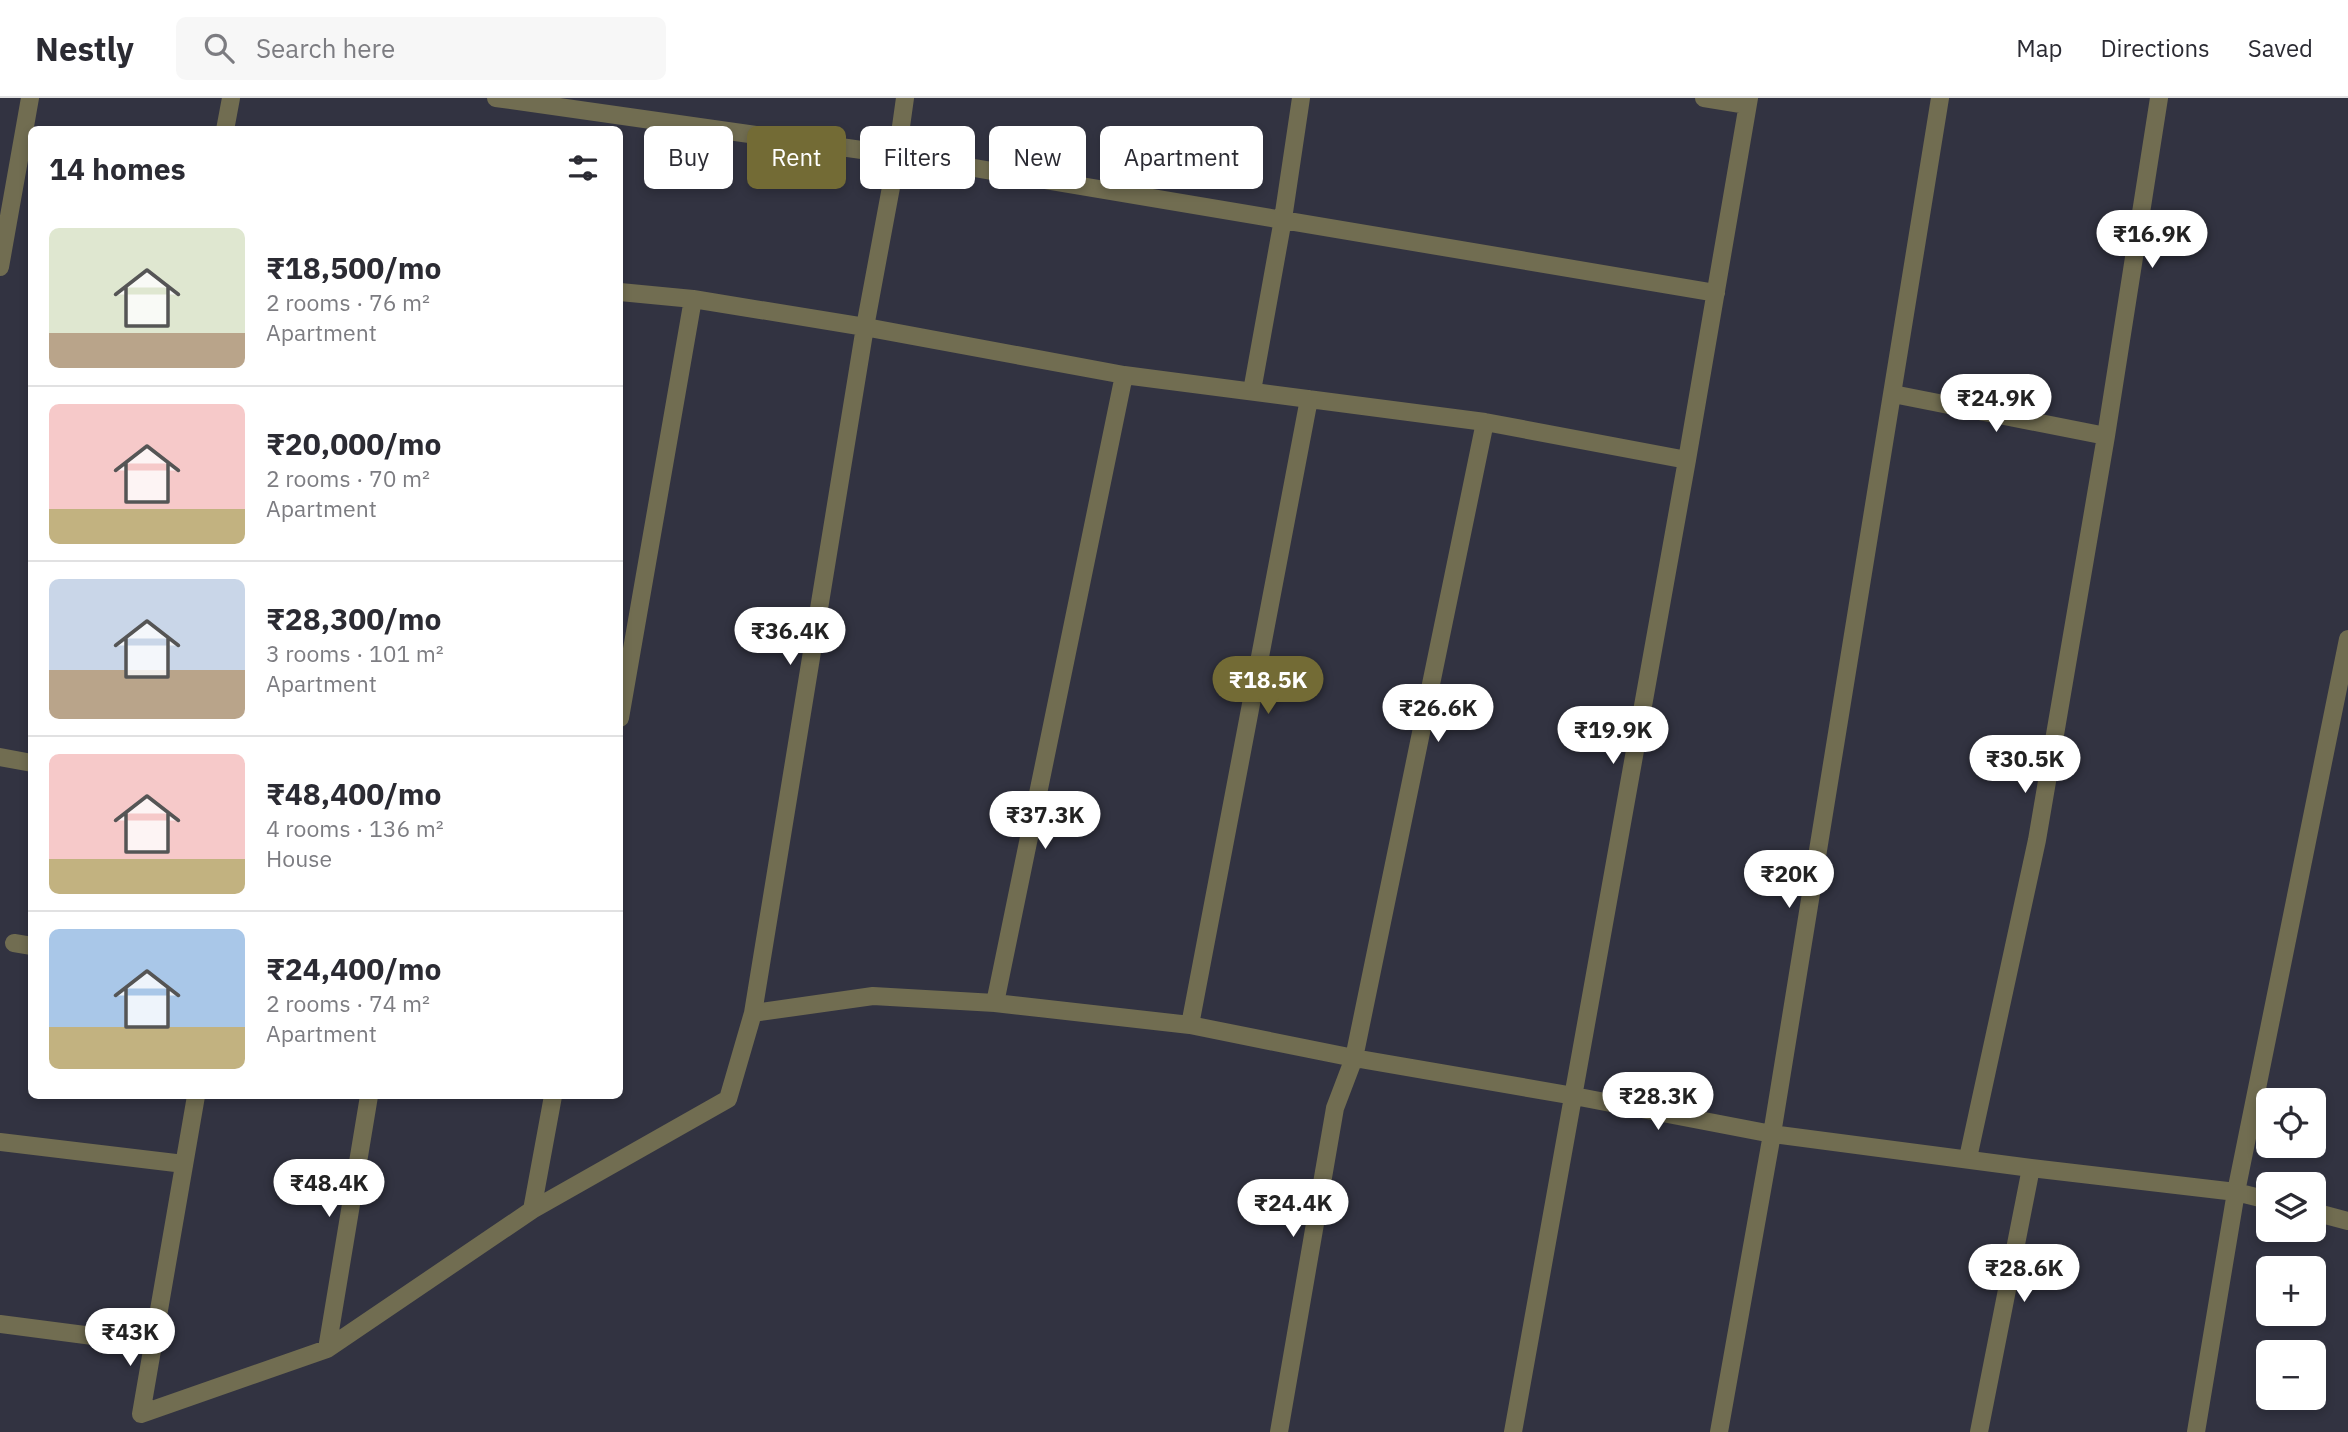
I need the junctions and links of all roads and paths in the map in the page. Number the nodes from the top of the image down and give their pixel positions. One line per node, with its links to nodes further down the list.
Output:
1 (30, 98): 16 (street)
2 (231, 98): 10 (street)
3 (496, 98): 12 (street)
4 (905, 98): 11 (street)
5 (1301, 98): 15 (street)
6 (1704, 98): 9 (street)
7 (1940, 98): 23 (street)
8 (2159, 98): 26 (street)
9 (1748, 102): 18 (street)
10 (226, 126)
11 (901, 126)
12 (860, 150)
13 (975, 168): 15 (street)
14 (890, 189): 20 (street)
15 (1283, 219): 18 (street); 22 (street)
16 (0, 267)
17 (623, 292): 19 (street)
18 (1716, 293): 27 (street)
19 (693, 299): 20 (street); 30 (street)
20 (864, 327): 21 (street); 34 (street)
21 (1124, 375): 22 (street); 33 (street)
22 (1252, 391): 24 (street)
23 (1893, 394): 26 (street); 41 (street)
24 (1309, 399): 25 (street); 35 (street)
25 (1485, 422): 27 (street); 36 (street)
26 (2106, 436): 43 (street)
27 (1687, 460): 37 (street)
28 (2348, 639): 29 (street)
29 (2343, 688): 46 (street)
30 (623, 701)
31 (0, 757): 32 (street)
32 (28, 761)
33 (995, 1003): 34 (street); 35 (street)
34 (753, 1013): 48 (street)
35 (1189, 1026): 36 (street)
36 (1354, 1058): 37 (street); 54 (street)
37 (1574, 1096): 41 (street); 55 (street)
38 (195, 1099): 44 (street)
39 (369, 1099): 53 (street)
40 (552, 1099): 48 (street)
41 (1772, 1134): 43 (street); 56 (street)
42 (0, 1142): 44 (street)
43 (1968, 1158): 45 (street)
44 (184, 1164): 52 (street)
45 (2032, 1168): 46 (street); 57 (street)
46 (2236, 1192): 47 (street); 58 (street)
47 (2256, 1197)
48 (533, 1210): 53 (street)
49 (2326, 1215): 50 (street)
50 (2348, 1221)
51 (0, 1324): 52 (street)
52 (154, 1344): 53 (street)
53 (327, 1349)
54 (1279, 1432)
55 (1513, 1432)
56 (1719, 1432)
57 (1979, 1432)
58 (2196, 1432)

